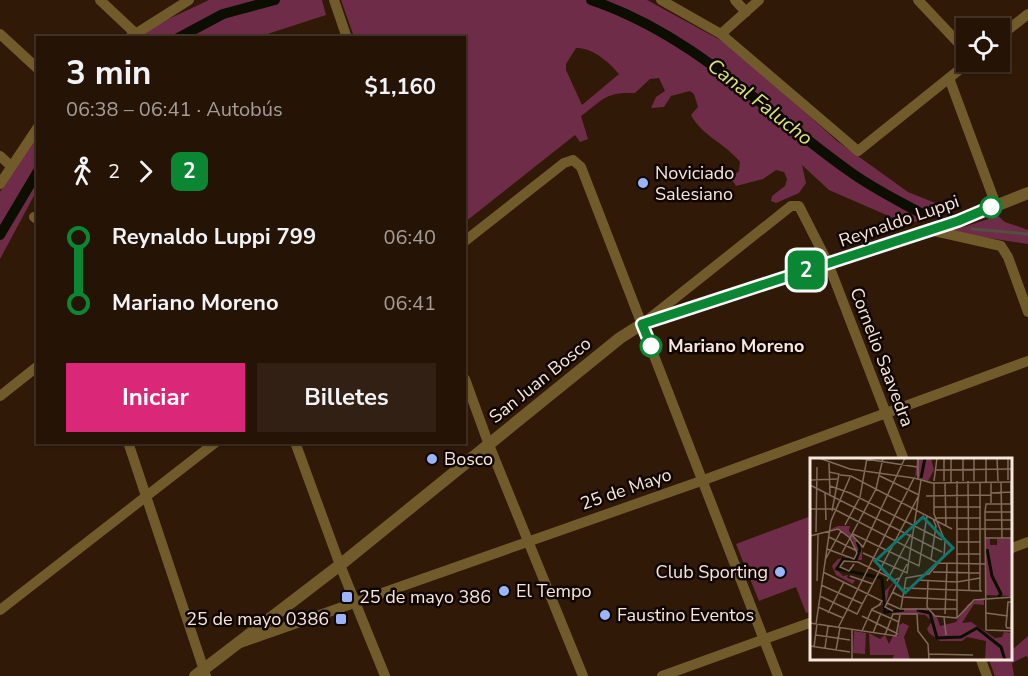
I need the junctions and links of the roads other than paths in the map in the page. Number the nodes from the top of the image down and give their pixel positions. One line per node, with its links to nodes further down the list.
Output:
1 (100, 0): 13 (street)
2 (189, 0): 13 (street)
3 (334, 0): 14 (street)
4 (661, 0): 12 (street)
5 (735, 0): 8 (street)
6 (759, 0): 8 (street)
7 (918, 0): 15 (street)
8 (746, 12): 12 (street)
9 (1028, 14): 10 (street)
10 (1010, 28)
11 (0, 34): 16 (street)
12 (721, 34): 18 (street)
13 (132, 35)
14 (346, 36)
15 (956, 40)
16 (36, 67)
17 (956, 72): 18 (street)
18 (949, 78): 25 (street)
19 (36, 130): 21 (street)
20 (0, 156): 21 (street)
21 (10, 165): 22 (street)
22 (0, 184)
23 (1028, 193): 25 (street, Reynaldo Luppi)
24 (796, 204): 28 (street, Cornelio Saavedra); 30 (street, San Juan Bosco)
25 (996, 205): 26 (street, Reynaldo Luppi)
26 (930, 230): 28 (street, Reynaldo Luppi); 29 (street)
27 (466, 240): 30 (street)
28 (828, 263): 30 (street, Reynaldo Luppi); 35 (street, Cornelio Saavedra)
29 (1028, 312)
30 (642, 324): 39 (street, San Juan Bosco); 41 (street)
31 (1028, 361): 35 (street, 25 de Mayo)
32 (36, 368): 34 (street)
33 (466, 382): 39 (street)
34 (0, 396)
35 (886, 413): 40 (street, Cornelio Saavedra); 41 (street, 25 de Mayo)
36 (129, 444): 42 (street)
37 (213, 444): 42 (street)
38 (296, 444): 46 (street)
39 (489, 445): 43 (street); 46 (street, San Juan Bosco)
40 (903, 458)
41 (701, 481): 43 (street, 25 de Mayo); 50 (street)
42 (147, 497): 48 (street); 53 (street)
43 (527, 540): 47 (street, 25 de Mayo); 55 (street)
44 (1028, 542): 45 (street)
45 (1013, 547)
46 (340, 565): 47 (street); 51 (street, San Juan Bosco)
47 (356, 603): 51 (street, 25 de Mayo); 54 (street)
48 (0, 610)
49 (810, 623): 50 (street)
50 (764, 640): 56 (street); 57 (street)
51 (234, 645): 53 (street, San Juan Bosco)
52 (981, 661): 58 (street)
53 (202, 674)
54 (385, 676)
55 (583, 676)
56 (662, 676)
57 (778, 676)
58 (987, 676)

